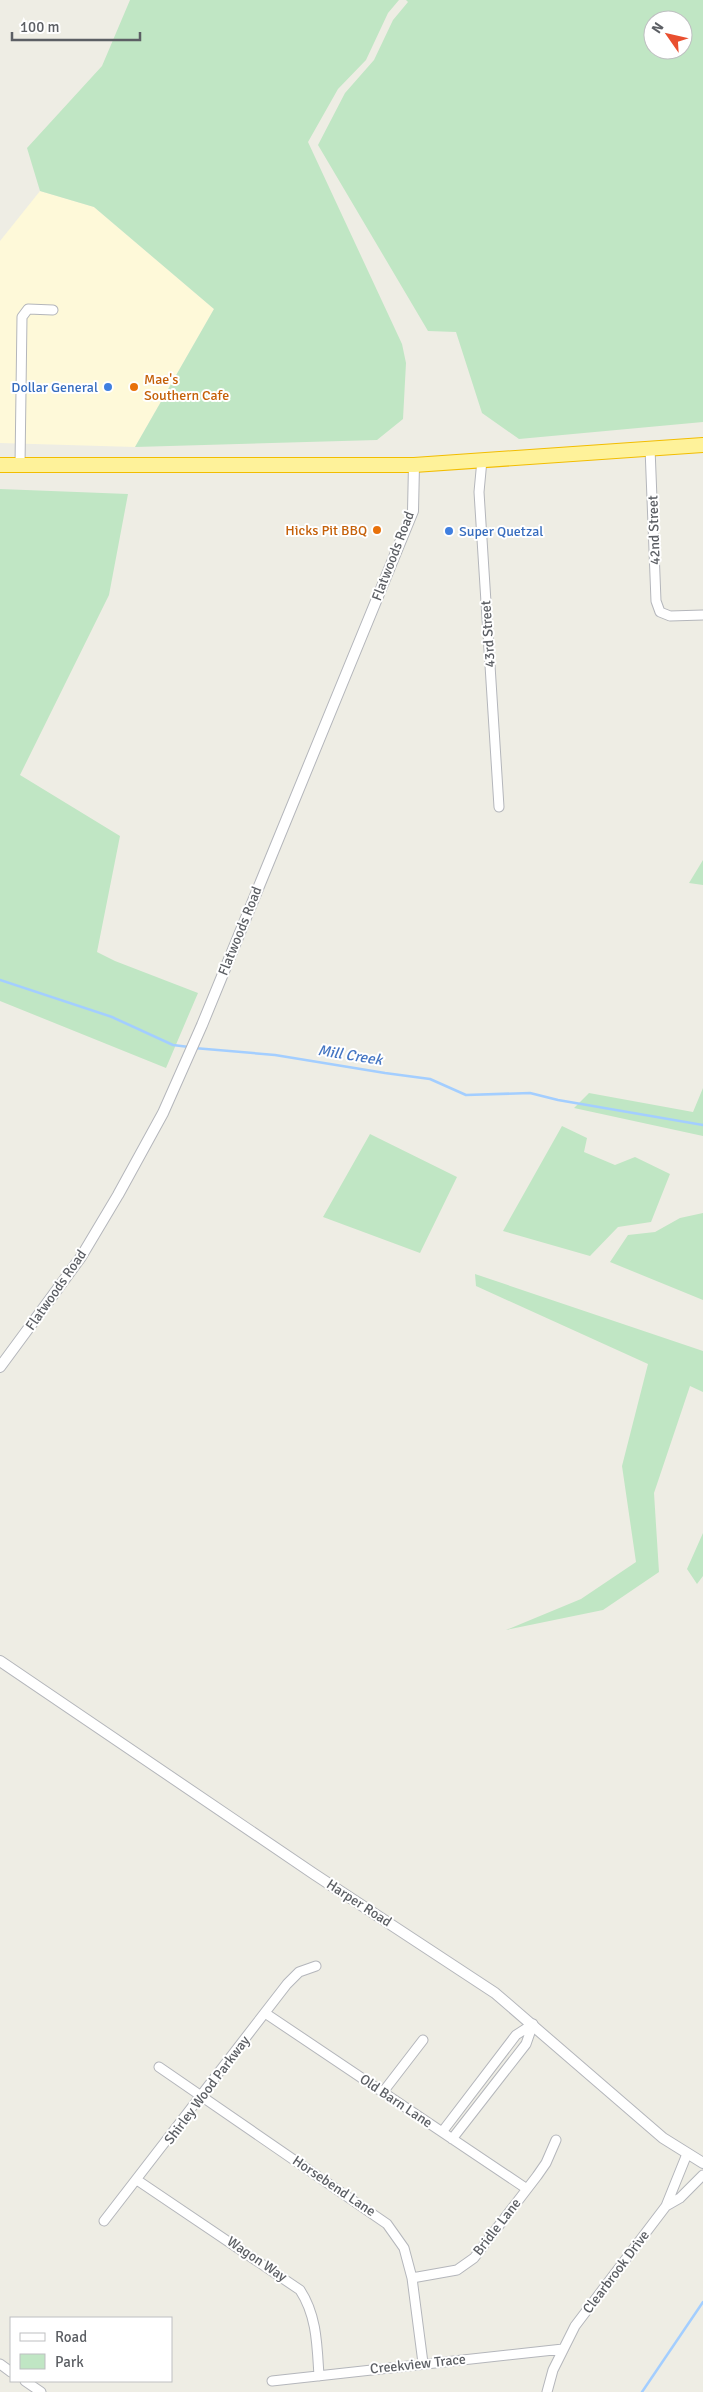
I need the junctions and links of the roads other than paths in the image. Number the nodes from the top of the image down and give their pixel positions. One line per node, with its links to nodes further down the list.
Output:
1 (53, 310): 6 (street)
2 (703, 445): 3 (highway)
3 (650, 448): 4 (highway); 8 (street, 42nd Street)
4 (482, 460): 7 (highway); 9 (street, 43rd Street)
5 (0, 465): 6 (highway)
6 (20, 465): 7 (highway)
7 (414, 465): 10 (street, Flatwoods Road)
8 (703, 615)
9 (498, 807)
10 (0, 1367)
11 (0, 1661): 14 (street, Harper Road)
12 (316, 1966): 13 (street, Shirley Wood Parkway)
13 (265, 2013): 19 (street, Old Barn Lane); 20 (street, Shirley Wood Parkway)
14 (533, 2024): 17 (street); 18 (street); 24 (street, Harper Road)
15 (423, 2040): 19 (street)
16 (159, 2067): 20 (street, Horsebend Lane)
17 (486, 2075): 18 (street); 21 (street)
18 (495, 2083): 22 (street)
19 (383, 2092): 21 (street, Old Barn Lane)
20 (201, 2097): 27 (street, Shirley Wood Parkway); 31 (street, Horsebend Lane)
21 (442, 2132): 22 (street, Old Barn Lane)
22 (452, 2139): 28 (street, Old Barn Lane)
23 (556, 2140): 28 (street, Bridle Lane)
24 (687, 2154): 25 (street, Harper Road); 29 (street, Clearbrook Drive)
25 (703, 2163)
26 (703, 2175): 29 (street)
27 (137, 2180): 30 (street, Shirley Wood Parkway); 34 (street, Wagon Way)
28 (527, 2189): 31 (street, Bridle Lane)
29 (666, 2206): 32 (street, Clearbrook Drive)
30 (104, 2221)
31 (412, 2278): 33 (street, Horsebend Lane)
32 (563, 2349): 33 (street, Creekview Trace); 38 (street, Clearbrook Drive)
33 (423, 2363): 34 (street, Creekview Trace)
34 (320, 2376): 36 (street, Creekview Trace)
35 (26, 2382): 37 (street)
36 (272, 2382)
37 (41, 2392)
38 (547, 2392)

